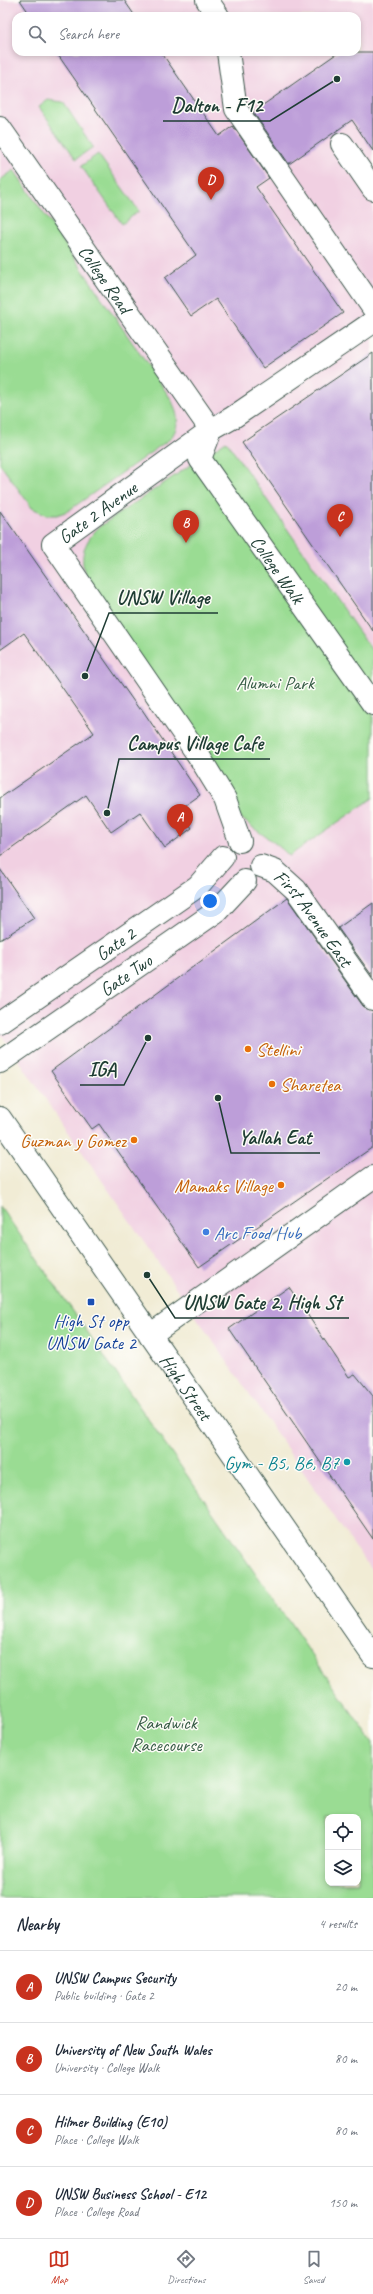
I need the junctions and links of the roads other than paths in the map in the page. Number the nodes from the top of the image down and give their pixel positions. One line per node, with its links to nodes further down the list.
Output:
1 (207, 0): 2 (street)
2 (215, 12)
3 (229, 56): 7 (street)
4 (0, 128): 9 (street, College Road)
5 (342, 144): 6 (street)
6 (373, 189)
7 (371, 299)
8 (373, 322): 9 (street, Gate 2 Avenue)
9 (210, 430): 10 (street, College Walk); 11 (street, Gate 2 Avenue)
10 (373, 704)
11 (240, 841): 12 (street); 13 (street)
12 (223, 857): 14 (street); 16 (street, Gate 2)
13 (261, 866): 14 (street, Gate Two); 15 (street, First Avenue East)
14 (245, 881): 17 (street, Gate Two)
15 (373, 999)
16 (0, 1023)
17 (0, 1062)
18 (0, 1118): 20 (street, High Street)
19 (373, 1177): 20 (street)
20 (150, 1335): 21 (street, High Street)
21 (373, 1656)

